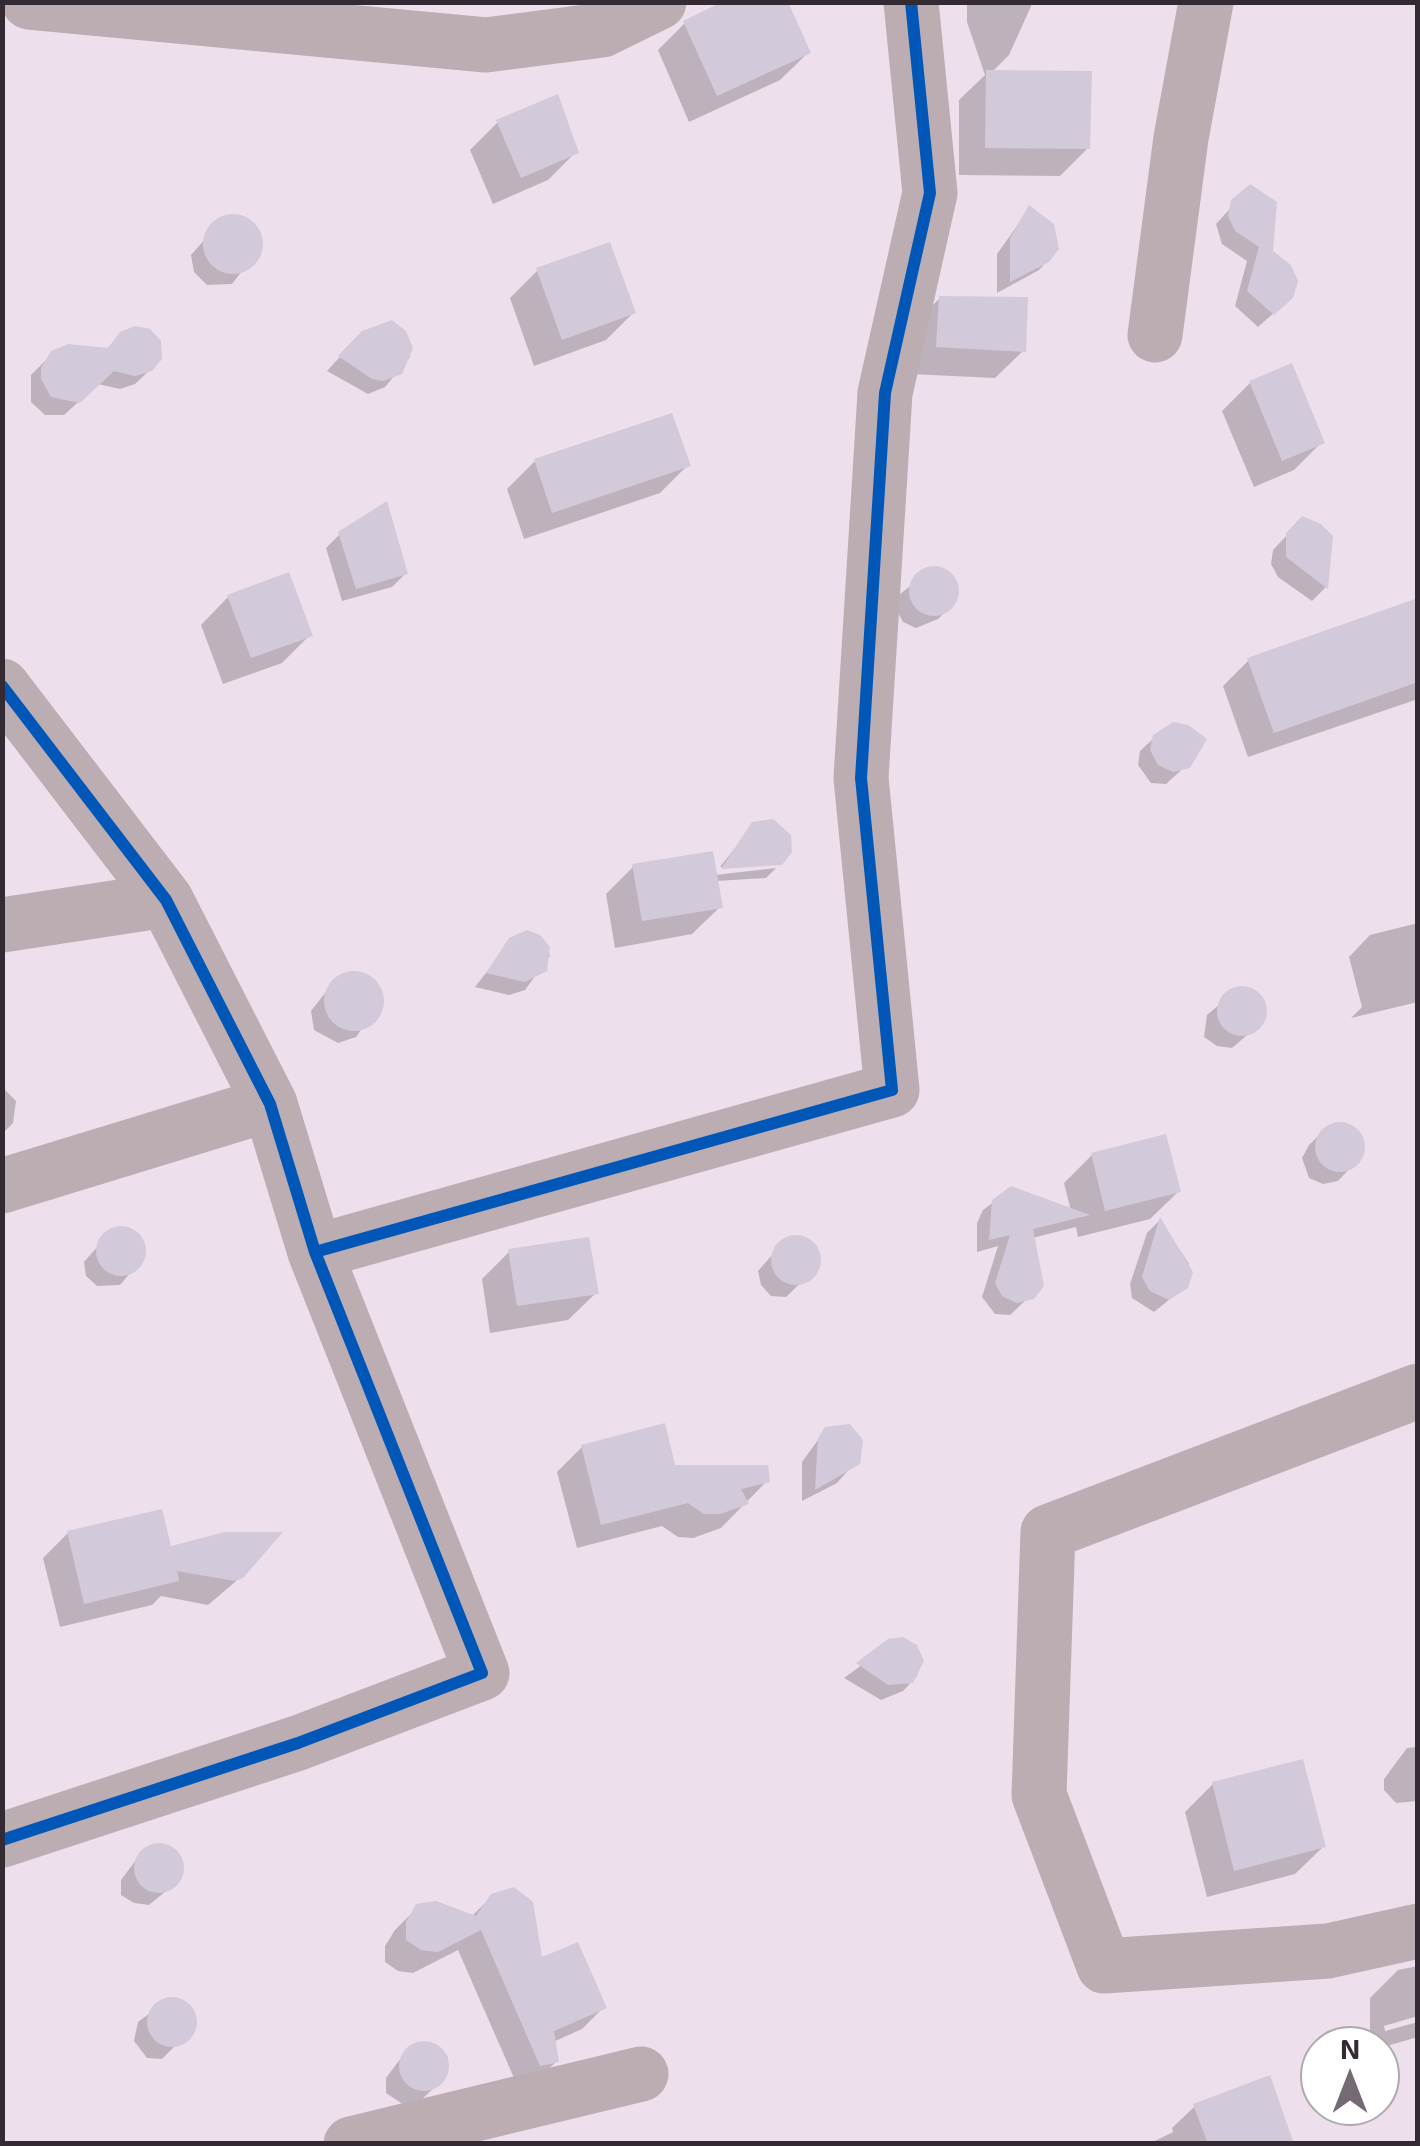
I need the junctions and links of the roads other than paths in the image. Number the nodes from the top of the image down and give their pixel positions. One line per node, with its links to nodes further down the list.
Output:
1 (30, 2): 2 (street)
2 (659, 2)
3 (911, 2): 11 (street)
4 (1206, 2): 5 (street)
5 (1155, 335)
6 (2, 686): 7 (street)
7 (166, 900): 8 (street); 9 (street)
8 (2, 925)
9 (270, 1104): 10 (street); 11 (street)
10 (2, 1186)
11 (316, 1252): 13 (street)
12 (1418, 1391): 14 (street)
13 (2, 1840)
14 (1418, 1931)
15 (641, 2074): 16 (street)
16 (351, 2144)

